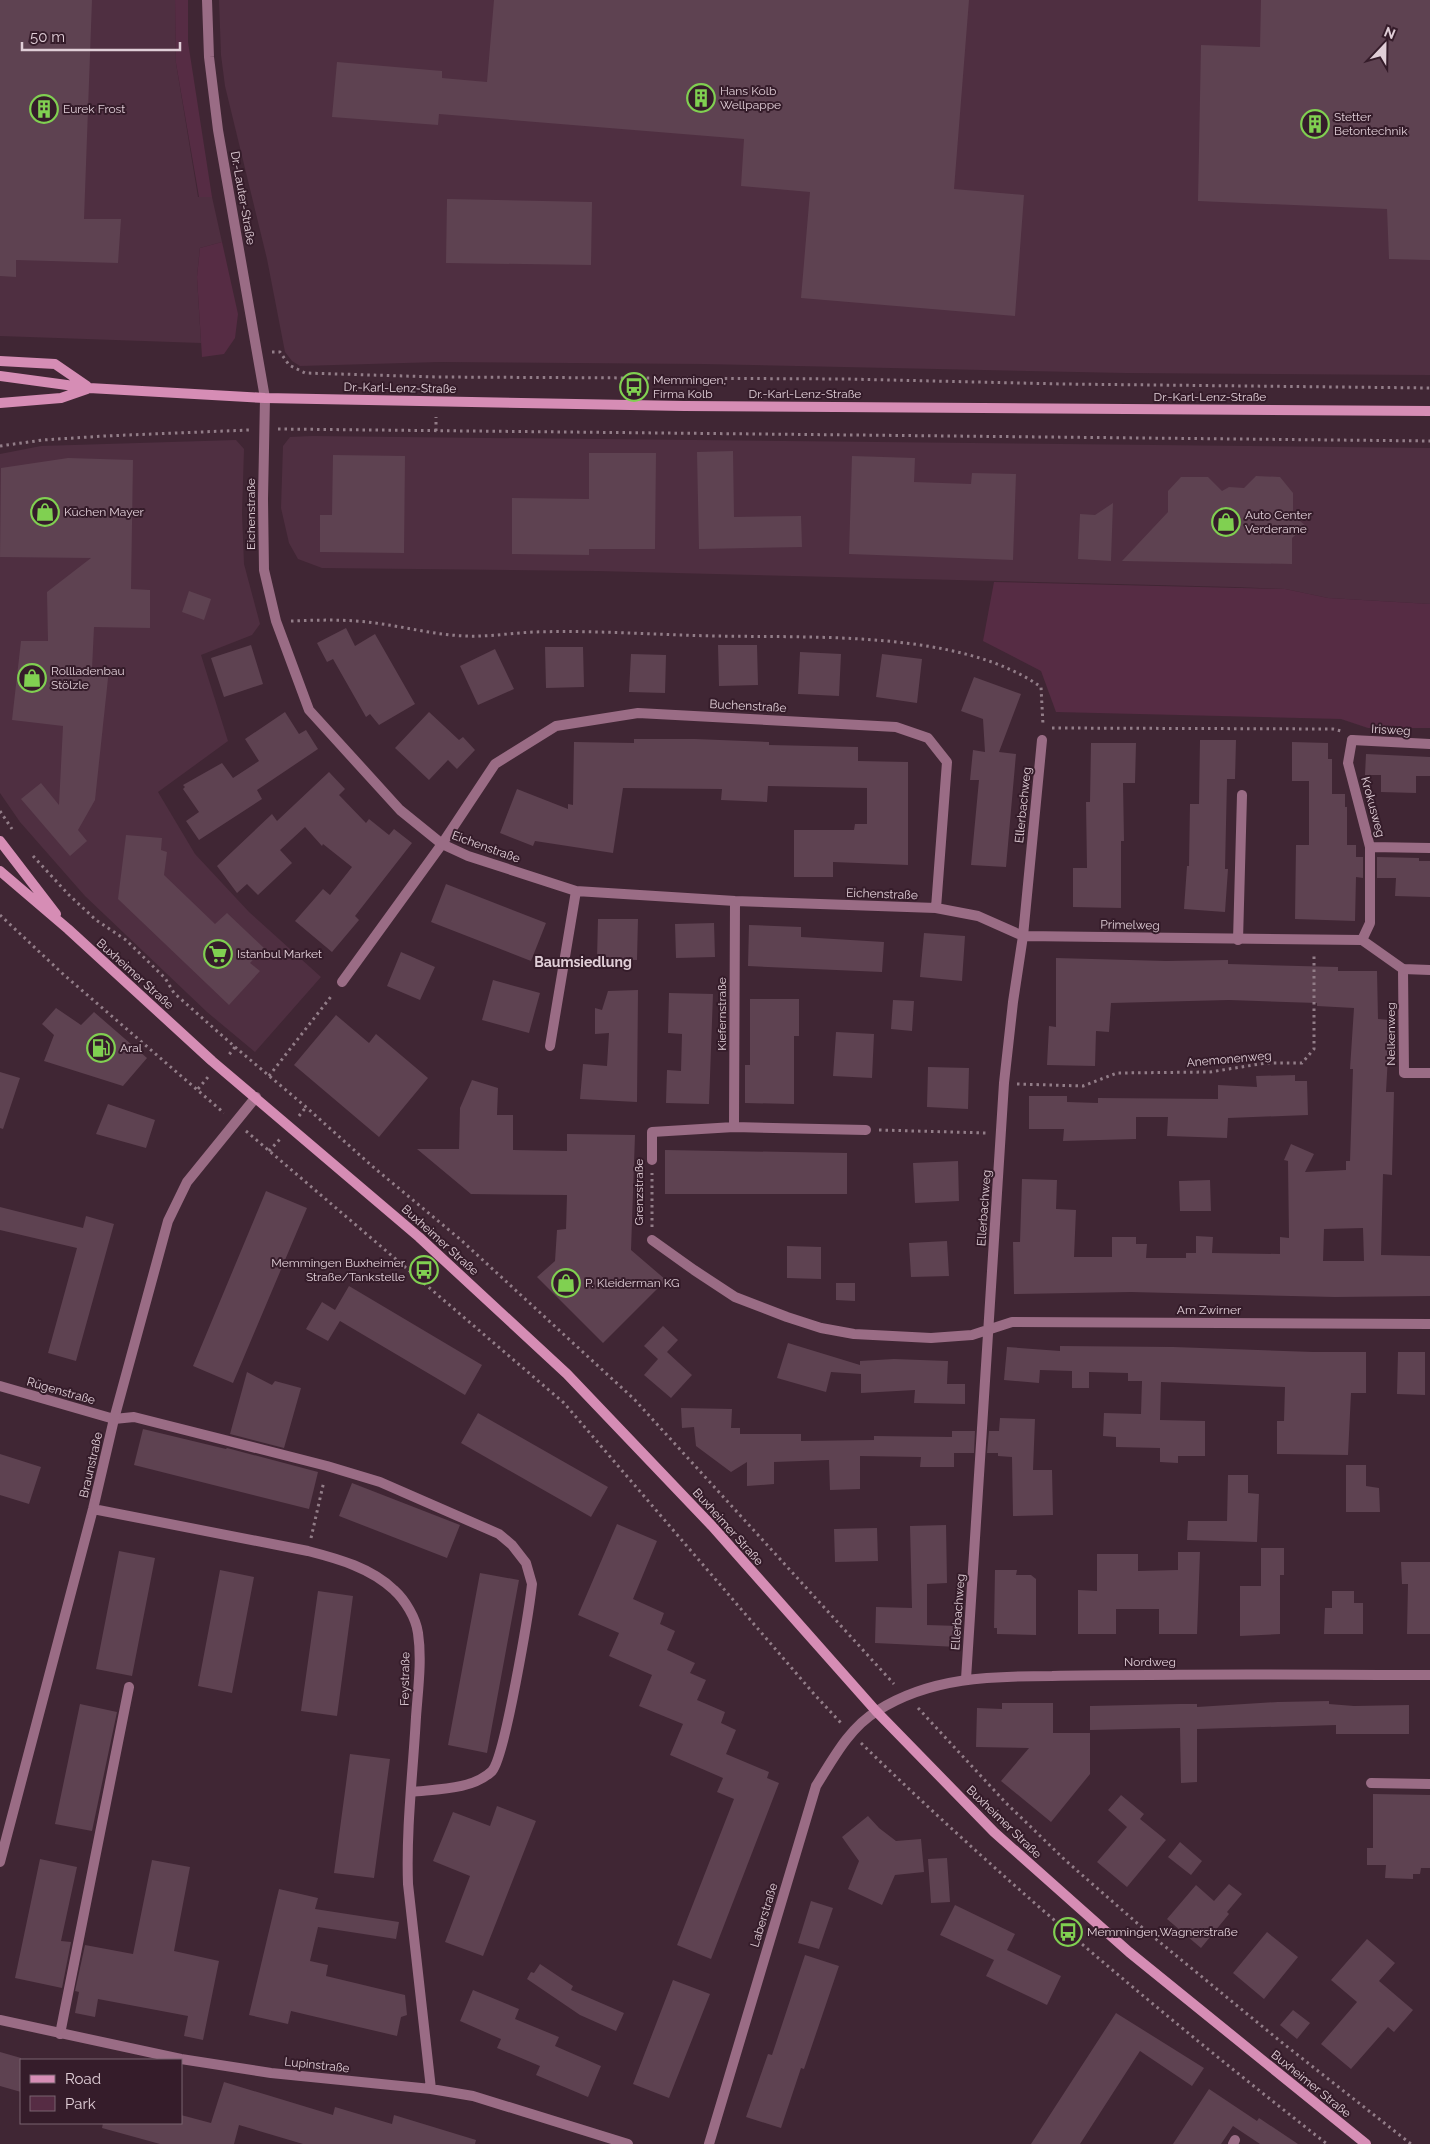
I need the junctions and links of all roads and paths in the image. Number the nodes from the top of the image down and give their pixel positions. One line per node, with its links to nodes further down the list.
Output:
1 (207, 0): 2 (street, Dr.-Lauter-Straße)
2 (257, 352): 6 (path); 7 (street, Dr.-Lauter-Straße)
3 (0, 361): 5 (main road)
4 (0, 376): 5 (main road, Dr.-Karl-Lenz-Straße)
5 (89, 388): 7 (main road, Dr.-Karl-Lenz-Straße); 8 (main road, Dr.-Karl-Lenz-Straße)
6 (1430, 388)
7 (265, 398): 9 (main road, Dr.-Karl-Lenz-Straße); 10 (street, Eichenstraße)
8 (0, 403)
9 (1430, 411)
10 (265, 429): 11 (path); 12 (path); 13 (street, Eichenstraße)
11 (1430, 441)
12 (0, 446)
13 (276, 621): 15 (path); 21 (street, Eichenstraße)
14 (1042, 740): 31 (street, Ellerbachweg)
15 (1352, 740): 16 (street, Irisweg); 22 (street, Krokusweg)
16 (1430, 744)
17 (1242, 795): 32 (street)
18 (0, 811): 19 (path)
19 (13, 830)
20 (0, 841): 30 (main road, Buxheimer Straße)
21 (442, 844): 26 (street, Eichenstraße); 28 (street, Buchenstraße); 37 (street, Buchenstraße)
22 (1370, 847): 23 (street); 33 (street, Krokusweg)
23 (1430, 848)
24 (30, 852): 39 (path)
25 (0, 871): 30 (main road, Buxheimer Straße)
26 (576, 890): 27 (street, Eichenstraße); 38 (street)
27 (735, 900): 28 (street, Eichenstraße); 47 (street, Kiefernstraße)
28 (936, 908): 31 (street, Eichenstraße)
29 (0, 915): 44 (path)
30 (68, 929): 40 (main road, Buxheimer Straße)
31 (1023, 936): 32 (street, Primelweg); 43 (street, Ellerbachweg)
32 (1238, 940): 34 (street, Primelweg)
33 (1362, 940): 34 (street, Primelweg); 35 (street)
34 (1314, 941): 43 (path, Anemonenweg)
35 (1403, 969): 36 (street); 41 (street, Nelkenweg)
36 (1430, 970)
37 (342, 982): 42 (path)
38 (550, 1046)
39 (235, 1047): 40 (path); 42 (path)
40 (218, 1066): 44 (path); 45 (main road, Buxheimer Straße)
41 (1430, 1073)
42 (269, 1076): 59 (path)
43 (1004, 1083): 49 (street, Ellerbachweg)
44 (198, 1089): 46 (path)
45 (256, 1097): 46 (street, Braunstraße); 64 (main road, Buxheimer Straße)
46 (235, 1122): 55 (street, Braunstraße); 63 (path)
47 (734, 1127): 48 (street, Grenzstraße); 50 (street, Grenzstraße)
48 (866, 1130): 49 (path)
49 (1001, 1134): 53 (street, Ellerbachweg)
50 (652, 1160): 51 (path, Grenzstraße)
51 (652, 1240): 53 (street, Grenzstraße)
52 (1430, 1324): 53 (street, Am Zwirner)
53 (990, 1330): 61 (street, Ellerbachweg)
54 (0, 1386): 55 (street, Rügenstraße)
55 (114, 1419): 56 (street, Rügenstraße); 57 (street, Braunstraße)
56 (328, 1466): 58 (path); 69 (street, Rügenstraße)
57 (93, 1509): 58 (street, Feystraße); 70 (street, Braunstraße)
58 (308, 1551): 69 (street, Feystraße)
59 (874, 1663)
60 (1430, 1675): 61 (street, Nordweg)
61 (966, 1679): 64 (street, Nordweg)
62 (129, 1687): 72 (street)
63 (814, 1694)
64 (876, 1711): 77 (street, Laberstraße); 79 (main road, Buxheimer Straße)
65 (956, 1750): 80 (path)
66 (902, 1783): 78 (path)
67 (1371, 1783): 68 (street)
68 (1430, 1784)
69 (411, 1792): 75 (street, Feystraße)
70 (0, 1862)
71 (0, 2020): 72 (street, Lupinstraße)
72 (60, 2034): 73 (street, Lupinstraße)
73 (181, 2059)
74 (182, 2059): 75 (street, Lupinstraße)
75 (431, 2089): 76 (street, Lupinstraße)
76 (628, 2144)
77 (708, 2144)
78 (1328, 2144)
79 (1366, 2144)
80 (1411, 2144)

